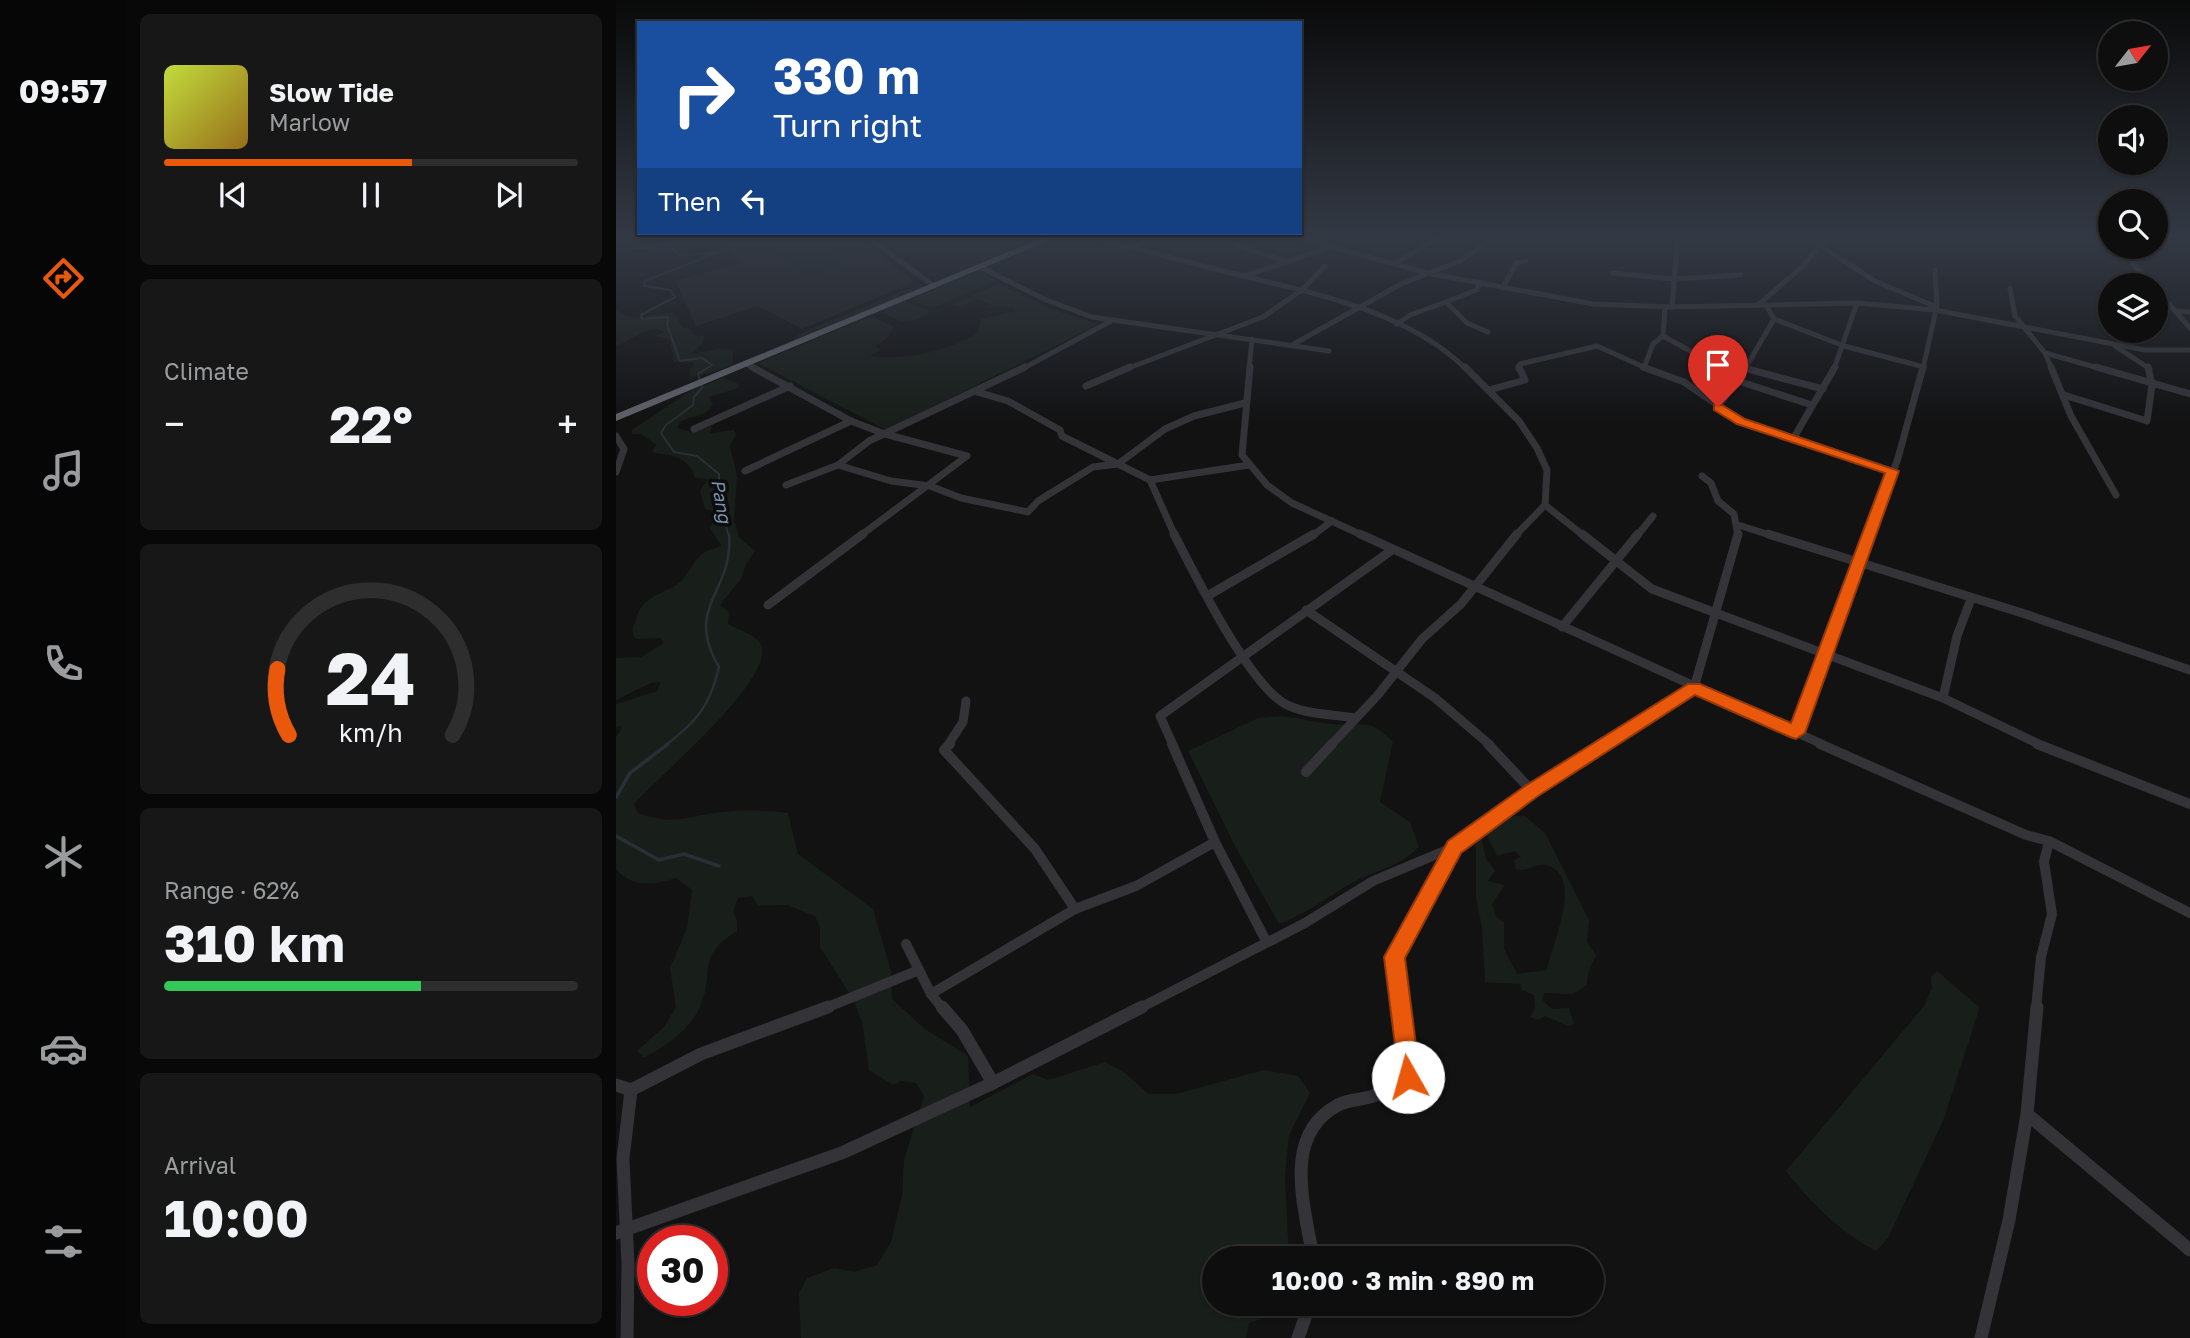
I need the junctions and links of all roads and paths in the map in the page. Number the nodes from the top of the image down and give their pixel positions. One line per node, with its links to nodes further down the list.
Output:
1 (906, 297): 38 (highway)
2 (1041, 297): 24 (street)
3 (1291, 297): 29 (street)
4 (1327, 297): 18 (street)
5 (1376, 297): 18 (street)
6 (1458, 297): 13 (street)
7 (1556, 297): 19 (street)
8 (1670, 297): 19 (street)
9 (1766, 297): 16 (street)
10 (1909, 297): 20 (street)
11 (1936, 297): 20 (street)
12 (2012, 297): 26 (street)
13 (1446, 302): 25 (street); 28 (street)
14 (2168, 302): 21 (street)
15 (1857, 303): 17 (street); 20 (street); 34 (street)
16 (1758, 305): 17 (street); 19 (street)
17 (1766, 305): 23 (street)
18 (1359, 307): 25 (street); 33 (street)
19 (1669, 307): 30 (street)
20 (1935, 308): 26 (street); 39 (street)
21 (2176, 311): 22 (street); 27 (street)
22 (2190, 312)
23 (1774, 319): 34 (street); 41 (street)
24 (1111, 321): 29 (street); 48 (street)
25 (1397, 324): 47 (street)
26 (2023, 325): 32 (street); 37 (street)
27 (2190, 328)
28 (1488, 332)
29 (1217, 333): 31 (street); 45 (street)
30 (1663, 336): 40 (street); 41 (street)
31 (1252, 339): 33 (street); 51 (street)
32 (2111, 344): 35 (street); 43 (street)
33 (1293, 345): 36 (street)
34 (1844, 346): 39 (street); 46 (street)
35 (2190, 350)
36 (1329, 351)
37 (2045, 353): 43 (street); 50 (street)
38 (746, 364): 44 (street); 54 (highway)
39 (1924, 366): 64 (street)
40 (1644, 368): 47 (street); 53 (street)
41 (1746, 368): 42 (street); 46 (street)
42 (1738, 382): 52 (street); 53 (street)
43 (2152, 385): 49 (street); 50 (street)
44 (790, 386): 55 (street); 56 (street)
45 (1086, 386)
46 (1823, 389): 52 (street)
47 (1489, 390): 71 (street)
48 (974, 391): 58 (street); 60 (street)
49 (2190, 394)
50 (2064, 396): 70 (street)
51 (1245, 403): 60 (street); 61 (street)
52 (1812, 405): 59 (street)
53 (1718, 407): 59 (street)
54 (616, 418)
55 (851, 421): 58 (street); 63 (street)
56 (694, 429)
57 (616, 433): 65 (street)
58 (885, 434): 62 (street); 69 (street)
59 (1793, 439): 64 (street)
60 (1118, 464): 67 (street); 69 (street)
61 (1249, 464): 67 (street); 73 (street)
62 (838, 465): 68 (street); 69 (street)
63 (745, 471)
64 (1892, 471): 77 (street)
65 (616, 472)
66 (1702, 476): 74 (street)
67 (1150, 480): 79 (street)
68 (786, 485)
69 (930, 486): 81 (street)
70 (2116, 495)
71 (1545, 505): 76 (street); 78 (street)
72 (1653, 516): 76 (street)
73 (1332, 521): 75 (street); 79 (street)
74 (1738, 524): 77 (street); 83 (street)
75 (1392, 550): 78 (street); 82 (street)
76 (1615, 559): 83 (street); 84 (street)
77 (1861, 563): 80 (street); 86 (street)
78 (1474, 586): 84 (street); 88 (street)
79 (1209, 594): 85 (street)
80 (1971, 599): 87 (street); 90 (street)
81 (768, 605)
82 (1306, 610): 85 (street); 88 (street)
83 (1713, 612): 86 (street); 89 (street)
84 (1562, 627): 89 (street)
85 (1242, 654): 92 (street); 98 (street)
86 (1826, 657): 90 (street); 93 (street)
87 (2190, 670)
88 (1394, 671): 92 (street); 95 (street)
89 (1694, 688): 93 (street); 95 (street)
90 (1943, 698): 96 (street)
91 (966, 701): 100 (street)
92 (1356, 718): 94 (street)
93 (1796, 733): 97 (street)
94 (1307, 772)
95 (1532, 791): 99 (street)
96 (2190, 804)
97 (2049, 841): 101 (street); 109 (street)
98 (1215, 842): 100 (street); 102 (street)
99 (1454, 847): 102 (street); 111 (street)
100 (1075, 909): 105 (street)
101 (2190, 913)
102 (1266, 941): 106 (street)
103 (906, 944): 104 (street)
104 (919, 970): 105 (street); 108 (street)
105 (931, 995): 106 (street)
106 (993, 1083): 110 (street)
107 (616, 1085): 108 (street)
108 (631, 1090): 110 (street)
109 (2027, 1114): 112 (street); 116 (street)
110 (622, 1231): 114 (street)
111 (1311, 1246)
112 (2190, 1250)
113 (1306, 1316): 115 (street)
114 (627, 1338)
115 (1298, 1338)
116 (1981, 1338)

